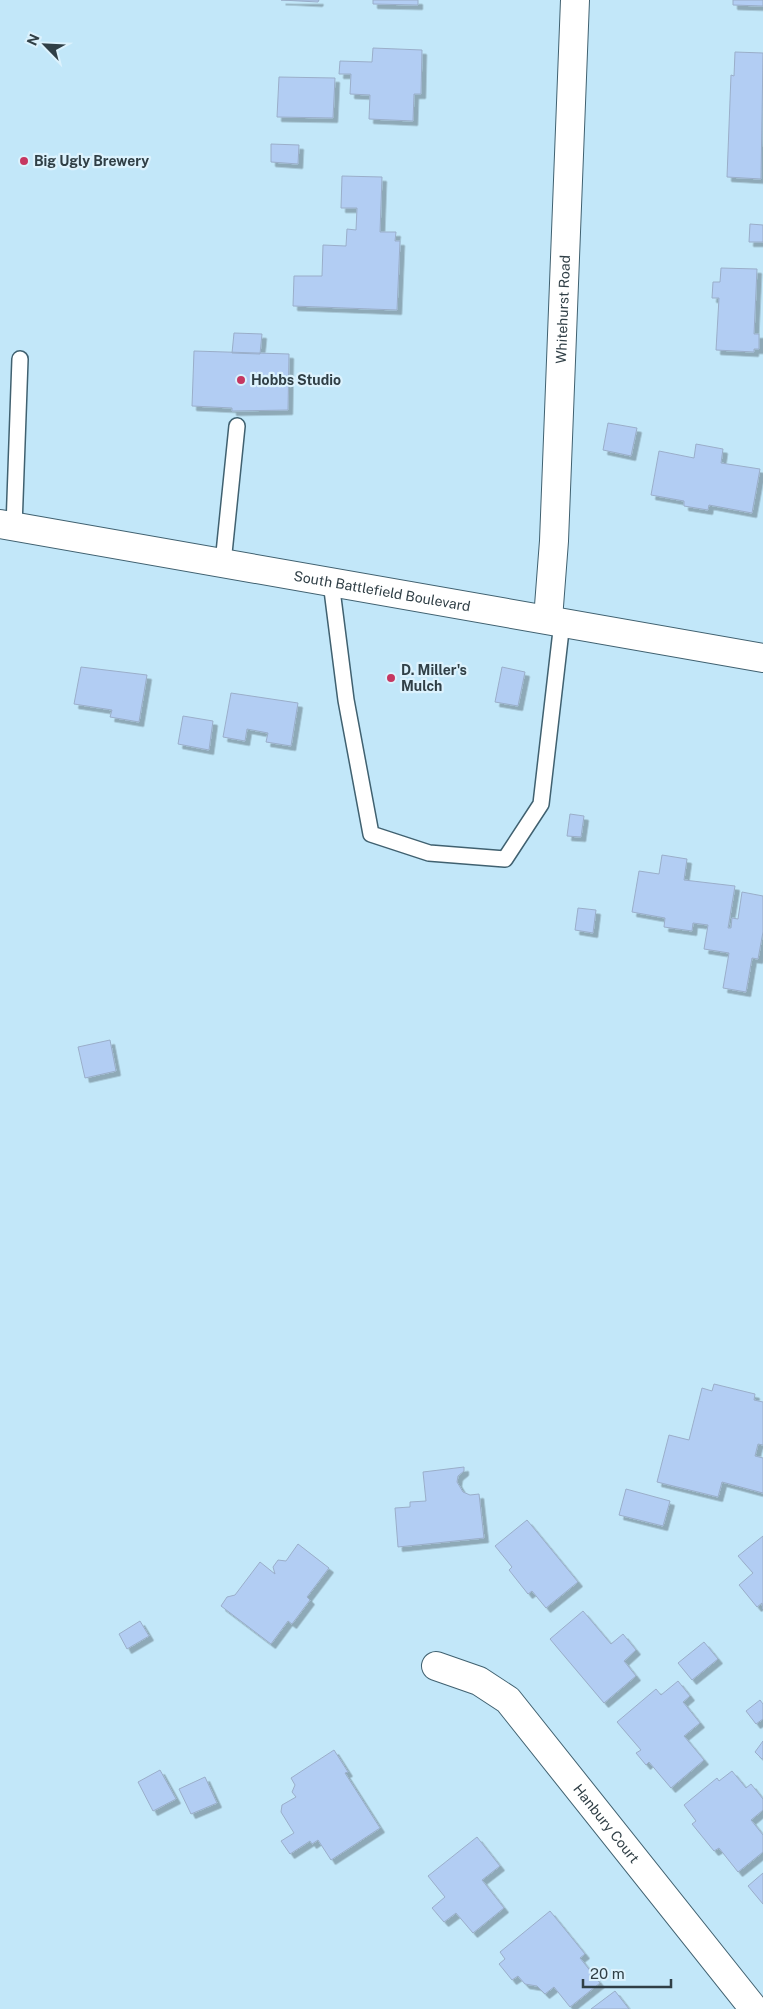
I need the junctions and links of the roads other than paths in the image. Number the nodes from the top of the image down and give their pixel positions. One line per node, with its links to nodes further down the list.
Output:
1 (575, 0): 7 (street, Whitehurst Road)
2 (20, 359): 4 (lane)
3 (237, 426): 5 (lane)
4 (7, 526): 5 (street, South Battlefield Boulevard)
5 (223, 563): 6 (street, South Battlefield Boulevard)
6 (331, 582): 7 (street, South Battlefield Boulevard); 7 (lane)
7 (555, 620): 8 (street, South Battlefield Boulevard)
8 (763, 658)
9 (436, 1666): 10 (street, Hanbury Court)
10 (754, 2009)

